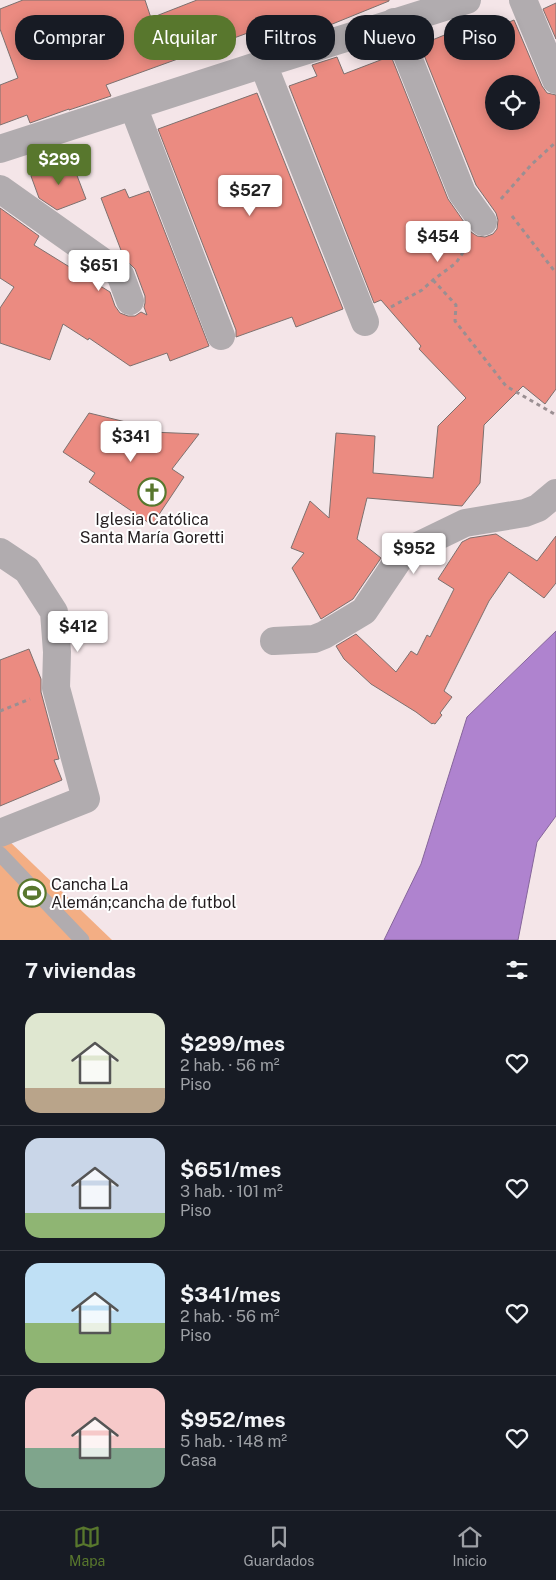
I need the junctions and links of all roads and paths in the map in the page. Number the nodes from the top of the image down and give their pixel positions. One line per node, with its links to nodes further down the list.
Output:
1 (467, 0): 3 (street)
2 (523, 0): 7 (street)
3 (417, 15)
4 (345, 38): 6 (street)
5 (409, 60): 12 (street)
6 (263, 64): 8 (street); 16 (street)
7 (556, 80)
8 (133, 106): 9 (street); 17 (street)
9 (0, 149)
10 (0, 189): 15 (street)
11 (511, 215): 13 (path)
12 (483, 222)
13 (556, 273)
14 (433, 280): 18 (path)
15 (130, 301)
16 (364, 322)
17 (221, 336)
18 (556, 415)
19 (556, 493): 21 (street)
20 (0, 552): 22 (street)
21 (274, 641)
22 (0, 833)
23 (0, 854): 24 (lane)
24 (82, 940)

